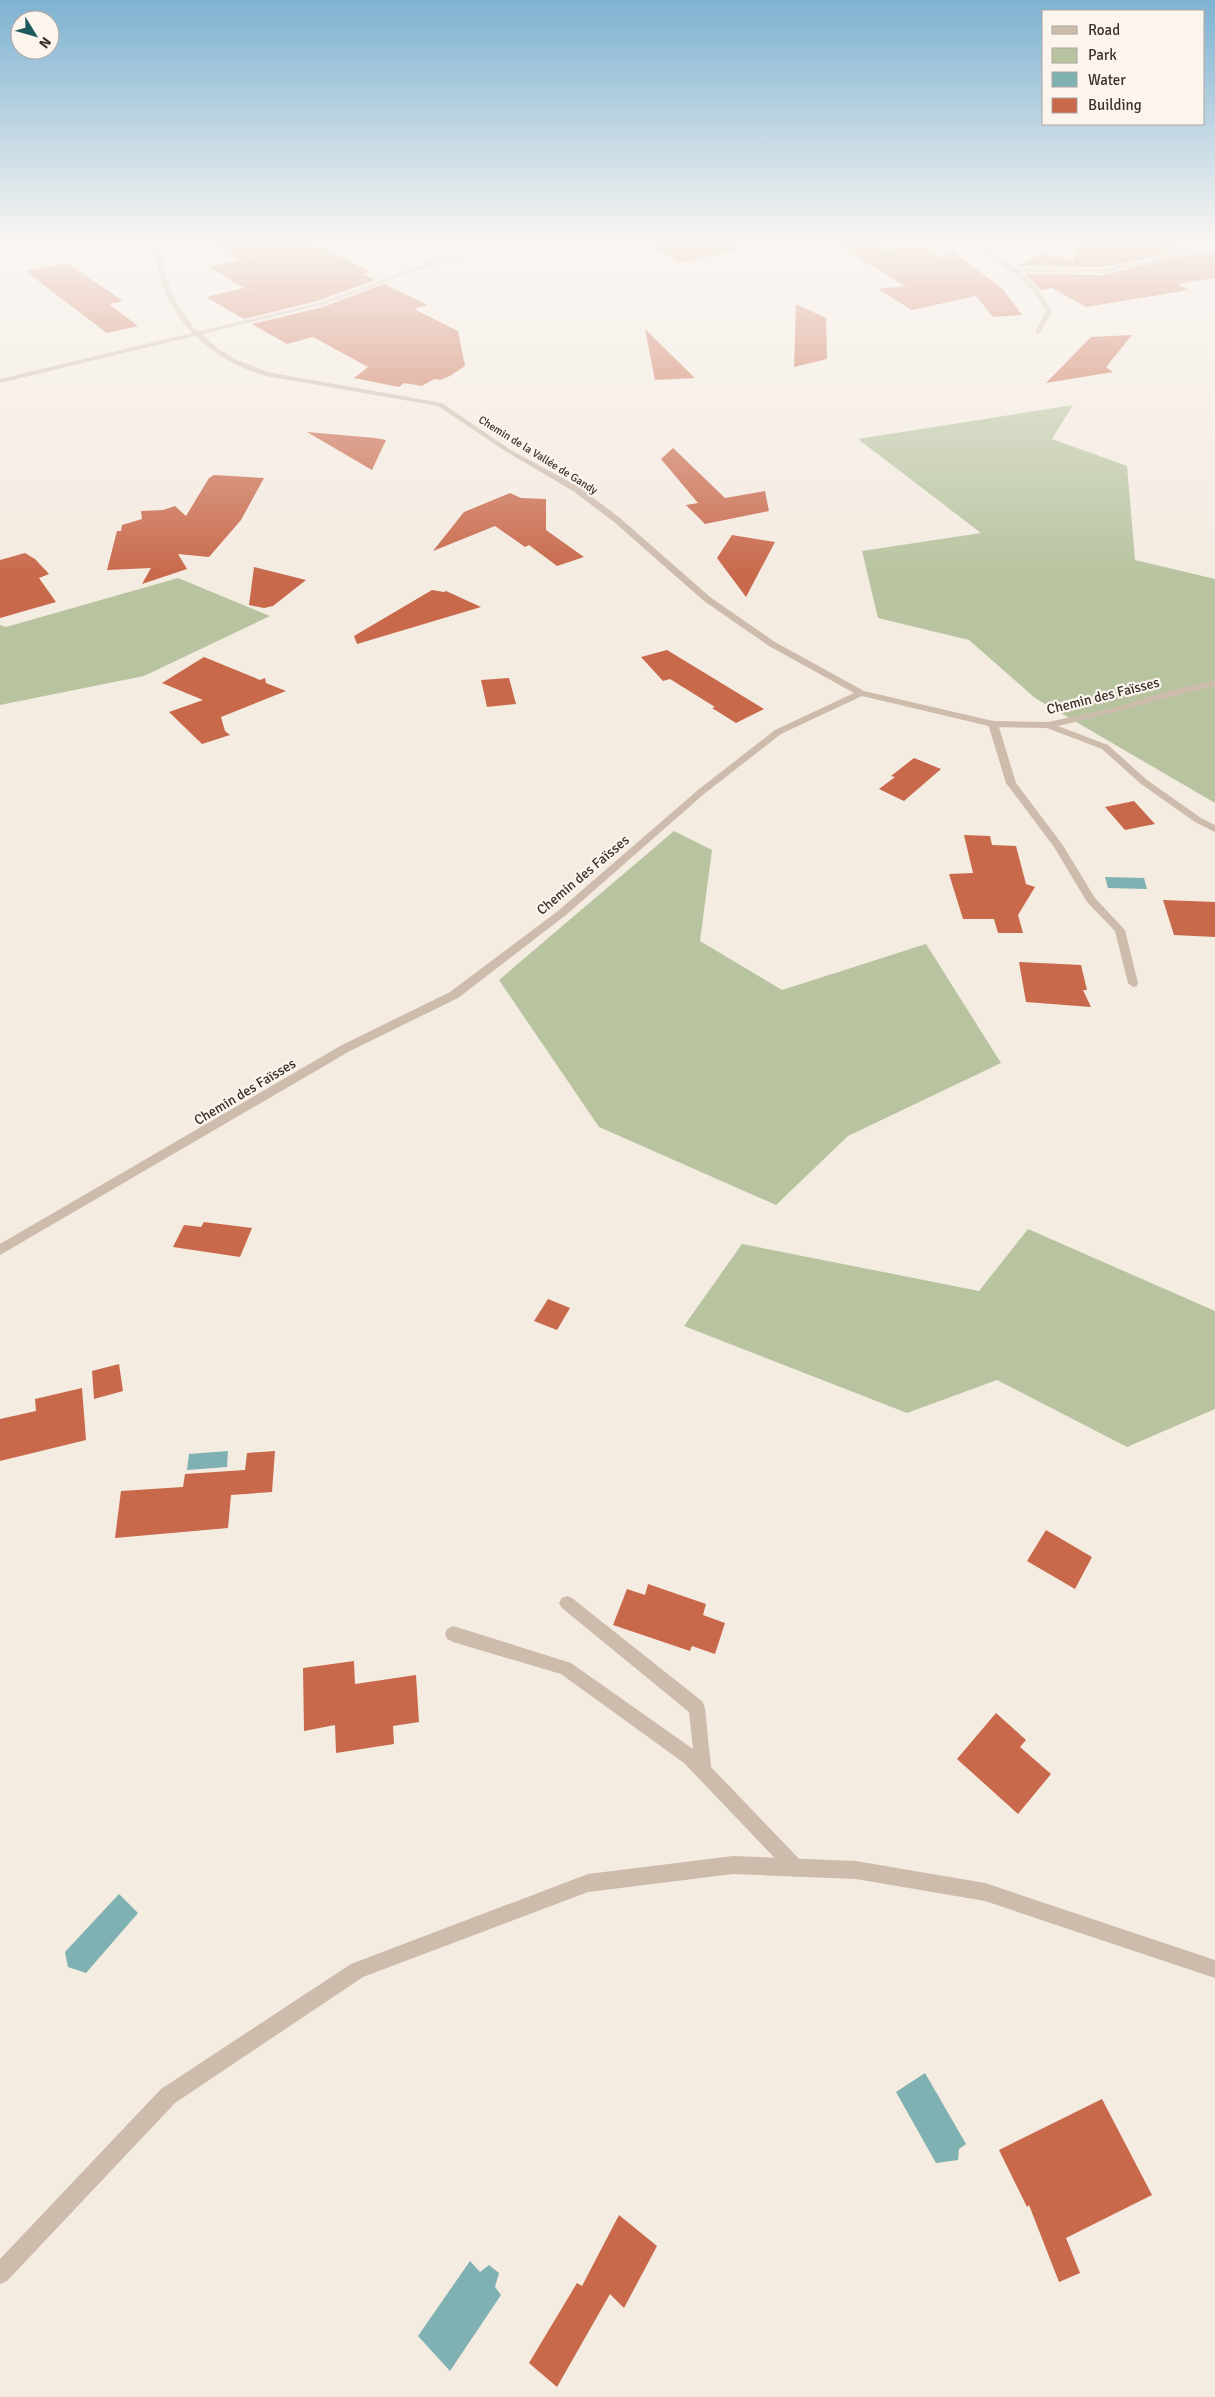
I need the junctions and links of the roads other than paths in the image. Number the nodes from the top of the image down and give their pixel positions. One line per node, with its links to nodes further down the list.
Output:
1 (119, 352): 3 (street)
2 (219, 352): 5 (street, Chemin de la Vallée de Gandy)
3 (0, 381)
4 (1215, 683): 7 (street, Chemin des Faïsses)
5 (860, 693): 6 (street, Chemin des Faïsses); 10 (street, Chemin des Faïsses)
6 (993, 724): 7 (street, Chemin des Faïsses); 9 (street)
7 (1048, 725): 8 (street)
8 (1215, 829)
9 (1133, 983)
10 (0, 1250)
11 (567, 1603): 13 (street)
12 (452, 1634): 13 (street)
13 (703, 1770): 14 (street)
14 (796, 1868): 15 (street); 16 (street)
15 (1215, 1968)
16 (0, 2274)

